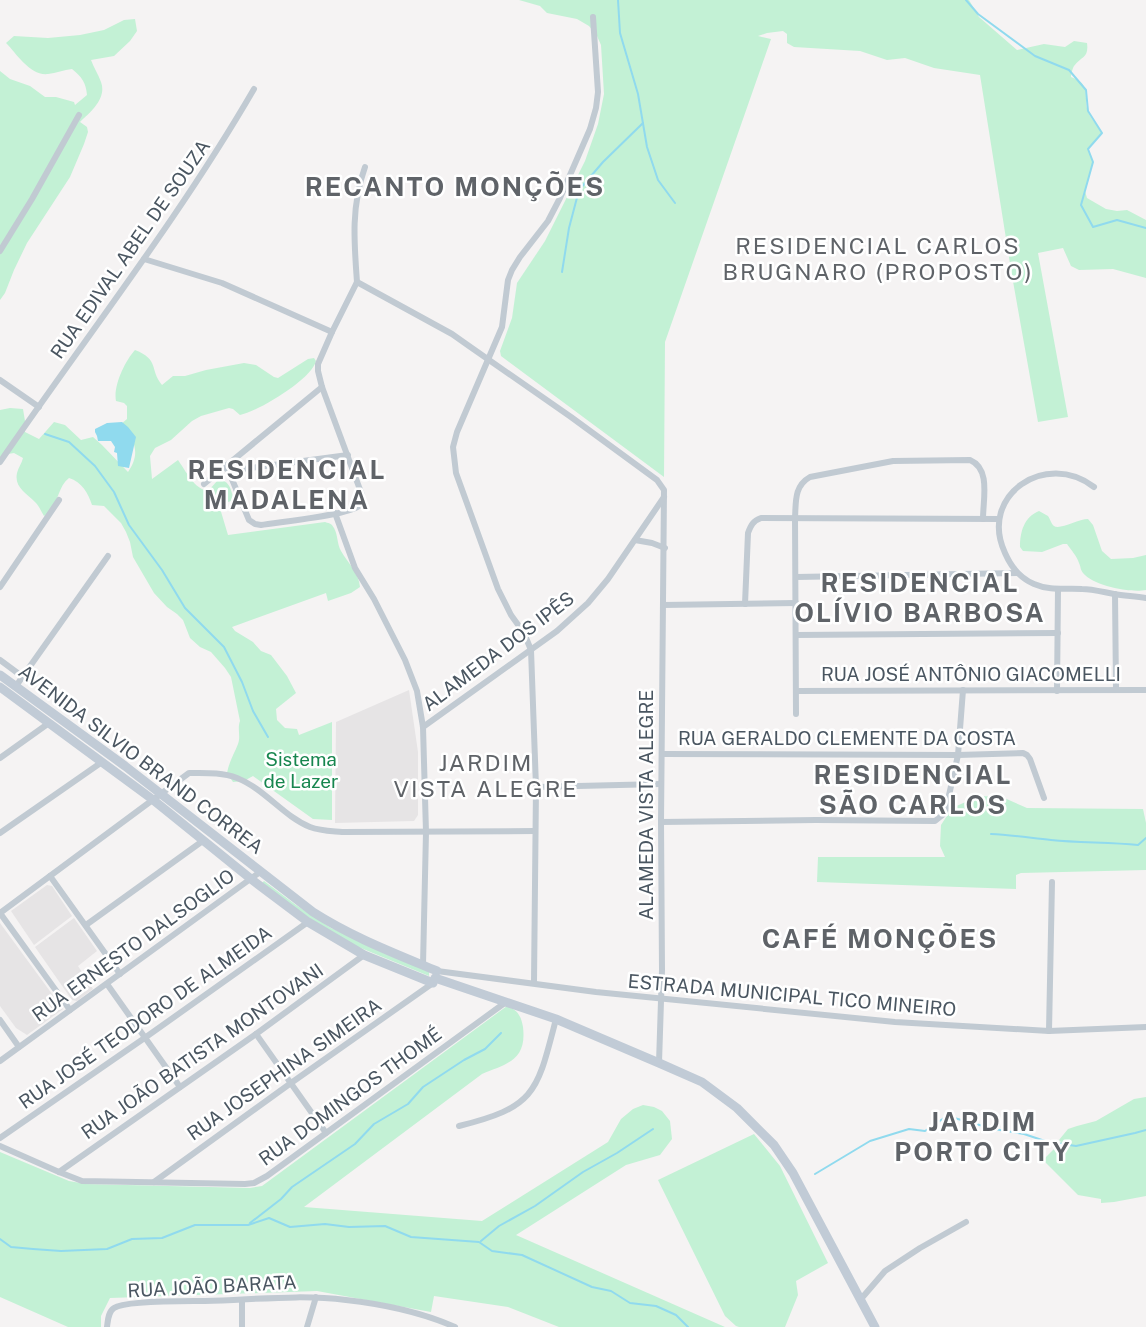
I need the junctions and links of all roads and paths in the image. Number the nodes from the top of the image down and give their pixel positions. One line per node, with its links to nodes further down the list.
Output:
1 (593, 17): 9 (street)
2 (254, 89): 6 (street, RUA EDIVAL ABEL DE SOUZA)
3 (79, 115): 5 (street)
4 (365, 167): 7 (street)
5 (0, 251)
6 (144, 259): 8 (street); 12 (street, RUA EDIVAL ABEL DE SOUZA)
7 (357, 282): 8 (street); 9 (street)
8 (332, 332): 11 (street)
9 (489, 359): 18 (street); 38 (street)
10 (0, 380): 12 (street)
11 (322, 387): 13 (street); 15 (street)
12 (39, 407): 14 (street, RUA EDIVAL ABEL DE SOUZA)
13 (348, 455): 15 (street); 20 (street)
14 (0, 462)
15 (227, 468): 16 (street); 20 (street)
16 (204, 484)
17 (1094, 487): 23 (street)
18 (664, 497): 24 (street, ALAMEDA DOS IPÊS); 25 (street, ALAMEDA VISTA ALEGRE)
19 (59, 500): 29 (street)
20 (335, 513): 51 (street)
21 (795, 518): 22 (street); 22 (street); 28 (street); 34 (street)
22 (983, 519): 23 (street)
23 (999, 519): 27 (street)
24 (635, 540): 25 (street); 38 (street, ALAMEDA DOS IPÊS)
25 (664, 548): 35 (street, ALAMEDA VISTA ALEGRE)
26 (108, 556): 41 (street)
27 (1017, 573): 28 (street); 30 (street)
28 (796, 577): 33 (street)
29 (0, 587)
30 (1058, 589): 31 (street); 36 (street)
31 (1115, 594): 32 (street); 44 (street)
32 (1146, 598)
33 (796, 603): 34 (street); 37 (street)
34 (745, 604): 35 (street)
35 (663, 605): 52 (street, ALAMEDA VISTA ALEGRE)
36 (1058, 633): 37 (street); 48 (street)
37 (796, 635): 47 (street)
38 (531, 650): 51 (street, ALAMEDA DOS IPÊS); 57 (street)
39 (0, 660): 41 (street)
40 (0, 675): 43 (main road, AVENIDA SILVIO BRAND CORREA)
41 (23, 677): 43 (street)
42 (0, 687): 50 (main road, AVENIDA SILVIO BRAND CORREA)
43 (16, 687): 58 (main road, AVENIDA SILVIO BRAND CORREA)
44 (1115, 689): 46 (street, RUA JOSÉ ANTÔNIO GIACOMELLI); 48 (street, RUA JOSÉ ANTÔNIO GIACOMELLI)
45 (963, 690): 47 (street, RUA JOSÉ ANTÔNIO GIACOMELLI); 48 (street, RUA JOSÉ ANTÔNIO GIACOMELLI); 53 (street)
46 (1146, 690)
47 (796, 691): 49 (street)
48 (1057, 691)
49 (796, 714)
50 (49, 723): 54 (street); 55 (main road, AVENIDA SILVIO BRAND CORREA)
51 (423, 727): 62 (street)
52 (662, 754): 53 (street, RUA GERALDO CLEMENTE DA COSTA); 56 (street, ALAMEDA VISTA ALEGRE)
53 (958, 755): 59 (street, RUA GERALDO CLEMENTE DA COSTA); 60 (street)
54 (0, 758)
55 (102, 762): 58 (main road, AVENIDA SILVIO BRAND CORREA); 63 (street)
56 (661, 784): 57 (street); 60 (street, ALAMEDA VISTA ALEGRE)
57 (536, 787): 61 (street)
58 (156, 796): 62 (street); 64 (main road, AVENIDA SILVIO BRAND CORREA); 65 (main road, AVENIDA SILVIO BRAND CORREA); 66 (street)
59 (1044, 798)
60 (661, 821): 78 (street, ALAMEDA VISTA ALEGRE)
61 (535, 831): 62 (street); 76 (street)
62 (426, 832): 73 (street)
63 (0, 833)
64 (204, 840): 67 (main road, AVENIDA SILVIO BRAND CORREA); 71 (street)
65 (260, 872): 67 (street, AVENIDA SILVIO BRAND CORREA); 73 (main road, AVENIDA SILVIO BRAND CORREA)
66 (50, 876): 69 (street); 71 (street)
67 (251, 879): 70 (main road, AVENIDA SILVIO BRAND CORREA); 74 (street, RUA ERNESTO DALSOGLIO)
68 (1052, 882): 84 (street)
69 (0, 913): 80 (street)
70 (308, 922): 72 (main road, AVENIDA SILVIO BRAND CORREA); 86 (street, RUA JOSÉ TEODORO DE ALMEIDA)
71 (86, 925): 74 (street)
72 (364, 955): 75 (main road, AVENIDA SILVIO BRAND CORREA); 85 (street, RUA JOÃO BATISTA MONTOVANI)
73 (423, 965): 75 (main road, AVENIDA SILVIO BRAND CORREA)
74 (120, 974): 77 (street, RUA ERNESTO DALSOGLIO)
75 (435, 977): 76 (street, ESTRADA MUNICIPAL TICO MINEIRO); 79 (main road); 90 (street, RUA JOSEPHINA SIMEIRA)
76 (534, 982): 78 (street, ESTRADA MUNICIPAL TICO MINEIRO)
77 (107, 984): 80 (street, RUA ERNESTO DALSOGLIO); 86 (street)
78 (661, 998): 84 (street, ESTRADA MUNICIPAL TICO MINEIRO); 89 (street, ALAMEDA VISTA ALEGRE)
79 (506, 1002): 81 (main road); 93 (street, RUA DOMINGOS THOMÉ)
80 (70, 1010): 87 (street, RUA ERNESTO DALSOGLIO)
81 (556, 1019): 89 (main road); 92 (street)
82 (0, 1020): 87 (street)
83 (1146, 1027): 84 (street, ESTRADA MUNICIPAL TICO MINEIRO)
84 (1049, 1031)
85 (256, 1034): 90 (street); 91 (street, RUA JOÃO BATISTA MONTOVANI)
86 (146, 1037): 91 (street); 94 (street, RUA JOSÉ TEODORO DE ALMEIDA)
87 (19, 1047): 88 (street, RUA ERNESTO DALSOGLIO)
88 (0, 1061)
89 (659, 1063): 100 (main road)
90 (291, 1083): 93 (street); 97 (street, RUA JOSEPHINA SIMEIRA)
91 (180, 1087): 96 (street, RUA JOÃO BATISTA MONTOVANI)
92 (459, 1126)
93 (326, 1133): 97 (street, RUA DOMINGOS THOMÉ)
94 (0, 1138)
95 (0, 1146): 96 (street, RUA DOMINGOS THOMÉ)
96 (59, 1172): 97 (street, RUA DOMINGOS THOMÉ)
97 (154, 1182)
98 (966, 1222): 100 (street)
99 (316, 1297): 101 (street, RUA JOÃO BARATA); 102 (street, RUA JOÃO BARATA); 105 (street)
100 (861, 1299): 106 (main road)
101 (242, 1300): 103 (street, RUA JOÃO BARATA); 104 (street)
102 (451, 1326)
103 (107, 1327)
104 (242, 1327)
105 (307, 1327)
106 (875, 1327)

